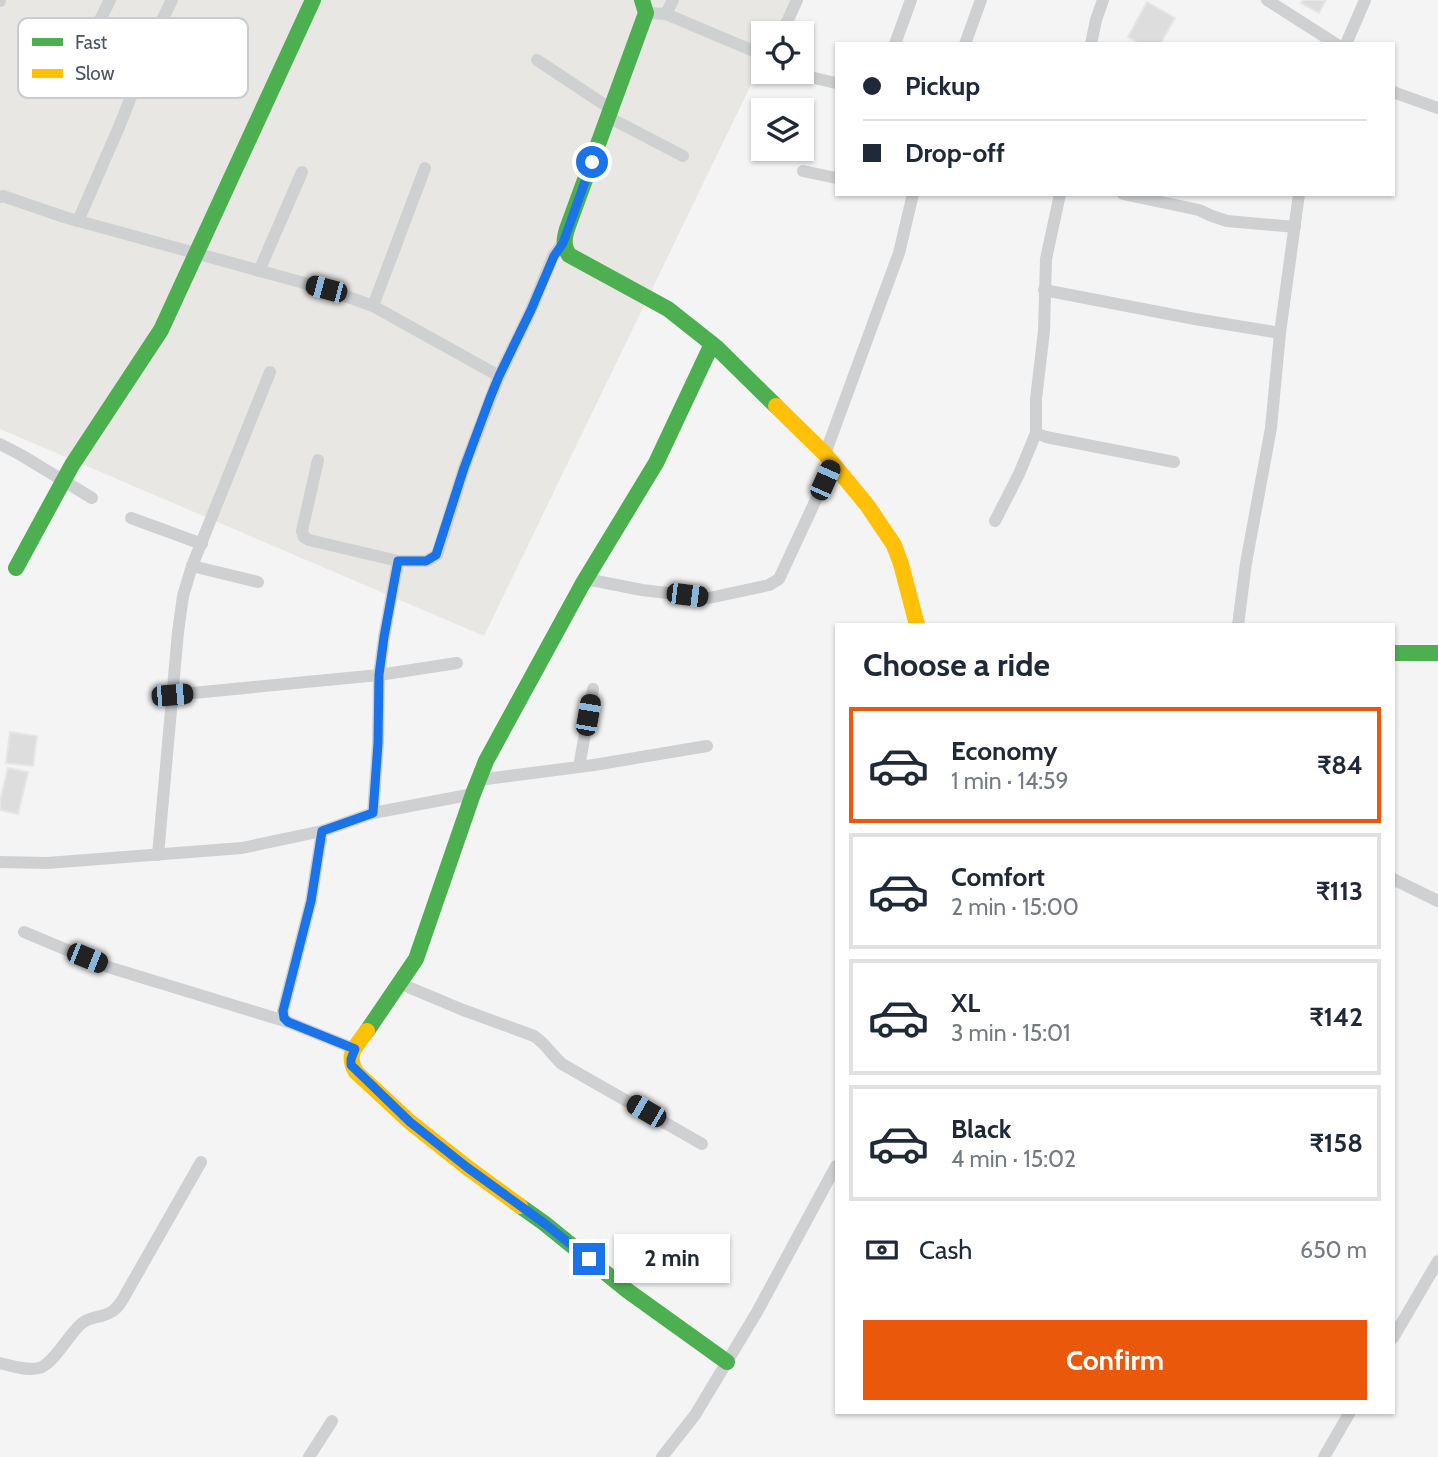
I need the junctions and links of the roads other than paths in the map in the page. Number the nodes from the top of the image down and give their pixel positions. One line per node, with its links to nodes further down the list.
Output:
1 (110, 0): 13 (street)
2 (172, 0): 14 (street)
3 (313, 0): 42 (street)
4 (673, 0): 12 (street)
5 (797, 0): 15 (street)
6 (911, 0): 16 (street)
7 (981, 0): 17 (street)
8 (1103, 0): 18 (street)
9 (1267, 0): 19 (street)
10 (1365, 0): 20 (street)
11 (644, 6): 12 (street); 28 (street)
12 (666, 15): 21 (street)
13 (101, 18)
14 (163, 18)
15 (787, 21)
16 (896, 42)
17 (966, 42)
18 (1091, 42)
19 (1333, 42)
20 (1347, 42)
21 (751, 50)
22 (537, 60): 28 (street)
23 (814, 78): 24 (street)
24 (835, 83)
25 (1395, 93): 27 (street)
26 (131, 98): 39 (street)
27 (1438, 108)
28 (610, 113): 29 (street); 41 (street)
29 (683, 156)
30 (425, 168): 45 (street)
31 (803, 171): 33 (street)
32 (302, 172): 43 (street)
33 (835, 178)
34 (911, 196): 52 (street)
35 (1060, 196): 44 (street)
36 (1132, 196): 40 (street)
37 (1299, 196): 40 (street)
38 (0, 197): 39 (street)
39 (78, 221): 42 (street)
40 (1295, 227): 46 (street)
41 (563, 243): 47 (street); 49 (street)
42 (196, 254): 43 (street); 55 (street)
43 (260, 271): 45 (street)
44 (1044, 290): 46 (street); 50 (street)
45 (373, 306): 49 (street)
46 (1280, 333): 66 (street)
47 (712, 344): 52 (street); 63 (street)
48 (270, 372): 59 (street)
49 (499, 376): 60 (street)
50 (1036, 432): 54 (street); 58 (street)
51 (0, 444): 55 (street)
52 (829, 458): 63 (street); 65 (street)
53 (318, 460): 60 (street)
54 (1174, 462)
55 (63, 481): 56 (street); 62 (street)
56 (92, 498)
57 (131, 518): 59 (street)
58 (995, 521)
59 (202, 544): 61 (street)
60 (398, 561): 70 (street)
61 (192, 566): 64 (street); 72 (street)
62 (16, 568)
63 (586, 579): 75 (street)
64 (258, 582)
65 (916, 623)
66 (1238, 623)
67 (1395, 653): 68 (street)
68 (1438, 653)
69 (457, 663): 70 (street)
70 (379, 675): 72 (street); 76 (street)
71 (593, 689): 74 (street)
72 (172, 695): 78 (street)
73 (707, 746): 74 (street)
74 (579, 767): 75 (street)
75 (476, 787): 76 (street); 83 (street)
76 (373, 813): 77 (street)
77 (322, 831): 78 (street); 84 (street)
78 (158, 855): 79 (street)
79 (0, 862)
80 (1395, 880): 81 (street)
81 (1438, 901)
82 (24, 932): 84 (street)
83 (401, 984): 85 (street); 86 (street)
84 (288, 1022): 85 (street)
85 (355, 1049): 91 (street)
86 (702, 1144)
87 (201, 1162): 92 (street)
88 (835, 1168): 91 (street)
89 (1438, 1261): 90 (street)
90 (1395, 1335)
91 (727, 1362): 96 (street)
92 (0, 1363)
93 (1349, 1414): 97 (street)
94 (332, 1421): 95 (street)
95 (309, 1457)
96 (662, 1457)
97 (1324, 1457)

